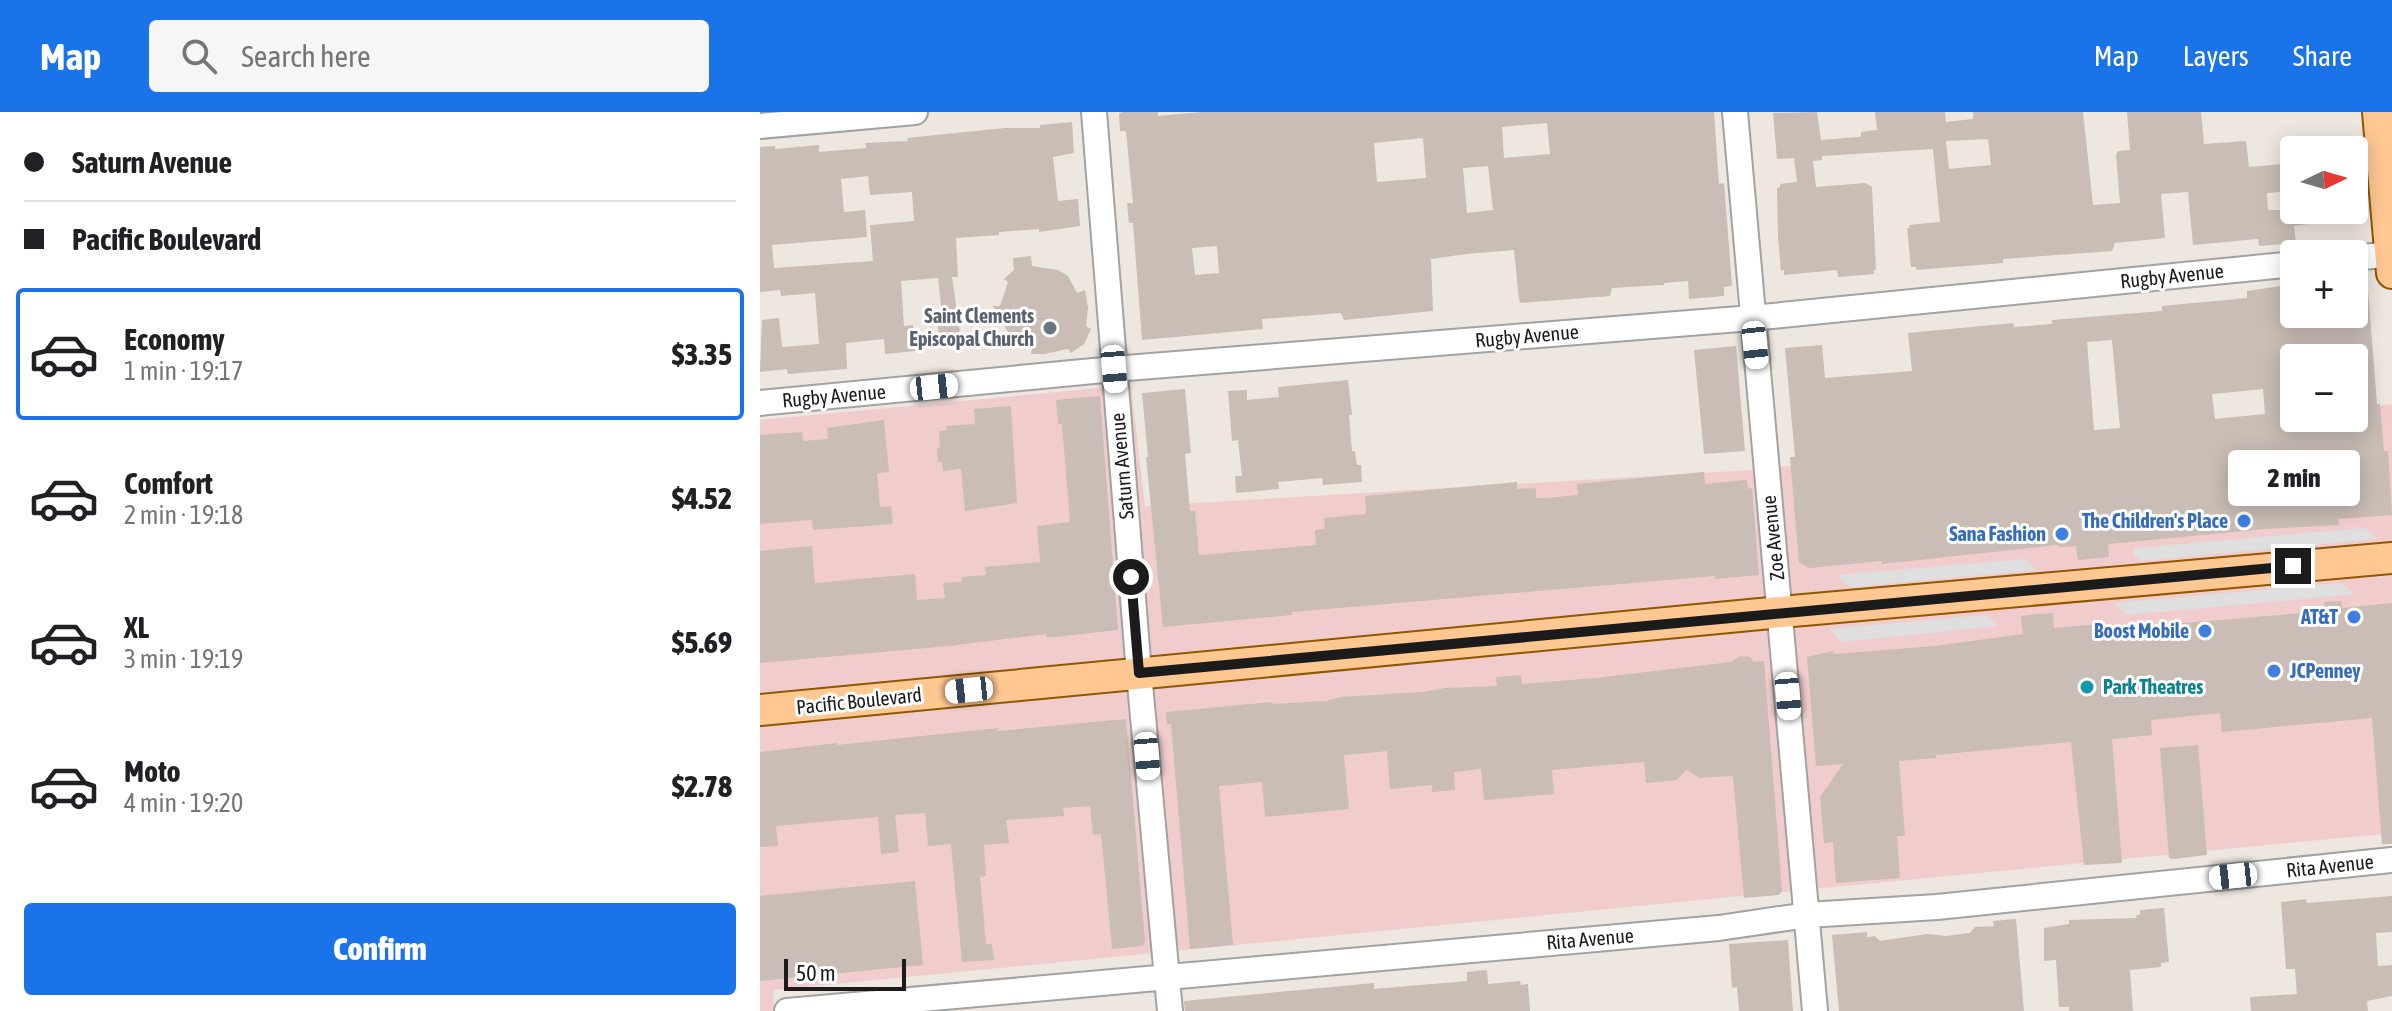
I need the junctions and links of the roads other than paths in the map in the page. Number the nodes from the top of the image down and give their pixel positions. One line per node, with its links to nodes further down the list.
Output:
1 (915, 112): 5 (street)
2 (1094, 112): 10 (street, Saturn Avenue)
3 (1735, 112): 9 (street, Zoe Avenue)
4 (2378, 112): 7 (main road)
5 (760, 126)
6 (2368, 259): 7 (street)
7 (2391, 261)
8 (2280, 265): 9 (street, Rugby Avenue)
9 (1752, 318): 10 (street, Rugby Avenue); 13 (street, Zoe Avenue)
10 (1114, 369): 11 (street, Rugby Avenue); 14 (street, Saturn Avenue)
11 (760, 403)
12 (2392, 558): 13 (main road, Pacific Boulevard)
13 (1781, 612): 14 (main road, Pacific Boulevard); 17 (street, Zoe Avenue)
14 (1139, 673): 15 (main road, Pacific Boulevard); 18 (street, Saturn Avenue)
15 (760, 710)
16 (2392, 860): 17 (street, Rita Avenue)
17 (1807, 915): 18 (street, Rita Avenue); 21 (street, Zoe Avenue)
18 (1167, 977): 19 (street, Rita Avenue); 20 (street, Saturn Avenue)
19 (787, 1011)
20 (1170, 1011)
21 (1815, 1011)

